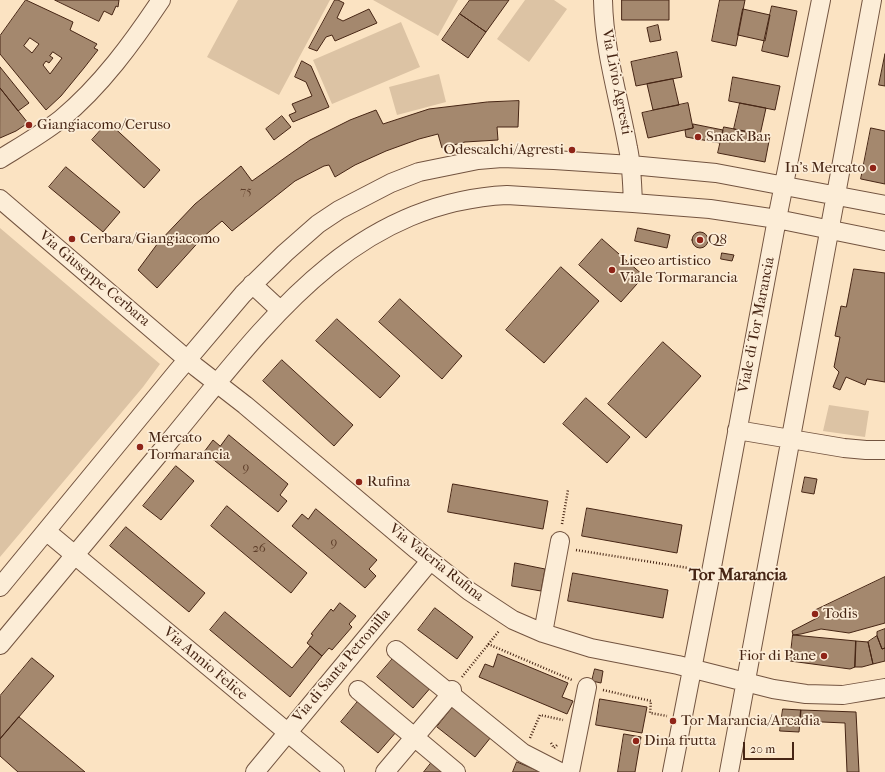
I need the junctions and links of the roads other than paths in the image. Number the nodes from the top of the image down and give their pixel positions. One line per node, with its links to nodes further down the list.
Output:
1 (147, 0): 6 (street)
2 (161, 0): 6 (street)
3 (603, 0): 8 (street, Via Livio Agresti)
4 (821, 0): 9 (street, Viale di Tor Marancia)
5 (872, 0): 10 (street)
6 (148, 19): 7 (street)
7 (0, 159)
8 (631, 164): 9 (street); 12 (street, Via Livio Agresti); 17 (street)
9 (783, 186): 10 (street); 14 (street, Viale di Tor Marancia)
10 (836, 195): 13 (street); 15 (street)
11 (0, 199): 19 (street, Via Giuseppe Cerbara)
12 (633, 203): 14 (street); 18 (street)
13 (885, 205)
14 (777, 219): 15 (street); 21 (street, Viale di Tor Marancia)
15 (830, 230): 16 (street); 22 (street)
16 (885, 241)
17 (252, 284): 18 (street); 19 (street)
18 (280, 310): 20 (street)
19 (188, 360): 20 (street, Via Giuseppe Cerbara); 24 (street)
20 (217, 383): 26 (street); 27 (street, Via Valeria Rufina)
21 (737, 430): 22 (street); 32 (street, Viale di Tor Marancia)
22 (791, 439): 23 (street); 33 (street)
23 (885, 450)
24 (46, 531): 26 (street, Via Annio Felice); 28 (street)
25 (559, 544): 29 (street)
26 (75, 555): 30 (street); 38 (street, Via Annio Felice)
27 (430, 560): 29 (street, Via Valeria Rufina); 38 (street, Via di Santa Petronilla)
28 (0, 587)
29 (543, 633): 32 (street, Via Valeria Rufina)
30 (0, 645)
31 (396, 650): 34 (street)
32 (693, 668): 33 (street); 46 (street, Viale di Tor Marancia)
33 (746, 682): 36 (street); 47 (street)
34 (455, 687): 39 (street); 44 (street)
35 (587, 687): 45 (street)
36 (885, 688)
37 (358, 690): 39 (street)
38 (288, 732): 40 (street, Via di Santa Petronilla); 41 (street, Via Annio Felice)
39 (415, 738): 42 (street); 43 (street)
40 (255, 772)
41 (335, 772)
42 (385, 772)
43 (456, 772)
44 (560, 772)
45 (570, 772)
46 (672, 772)
47 (729, 772)

